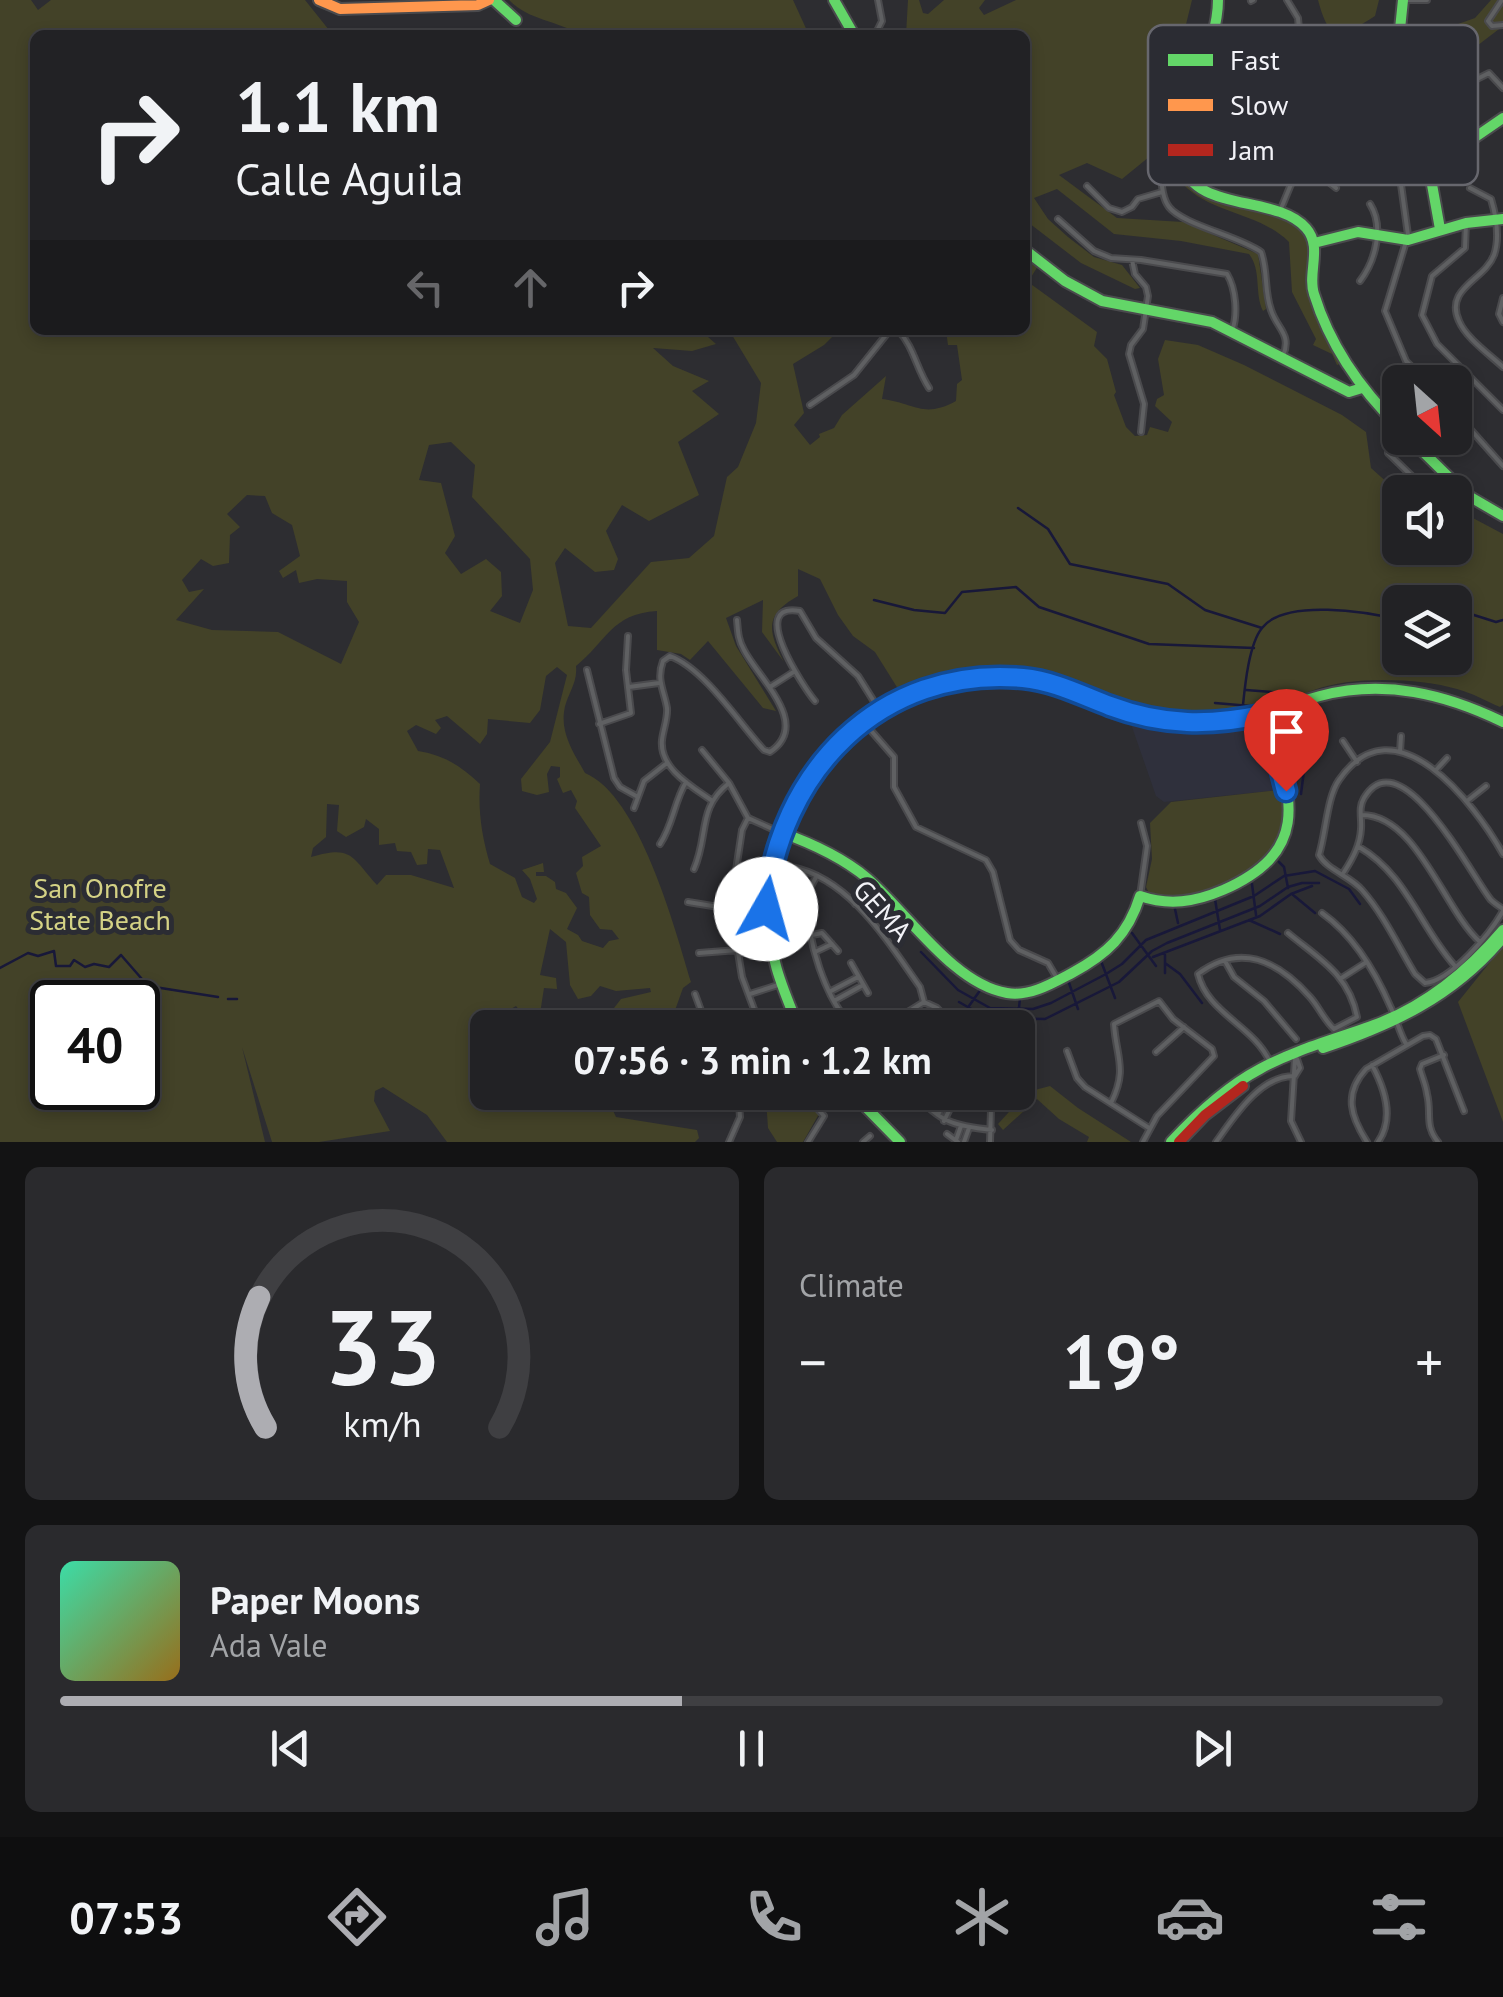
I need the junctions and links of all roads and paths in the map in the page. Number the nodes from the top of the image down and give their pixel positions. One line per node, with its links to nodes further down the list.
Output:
1 (319, 0): 2 (street)
2 (492, 0): 10 (street)
3 (834, 0): 15 (street)
4 (878, 0): 16 (street)
5 (1218, 0): 11 (street)
6 (1287, 0): 12 (street)
7 (1405, 0): 8 (street); 13 (street)
8 (1427, 0)
9 (1502, 0): 14 (street)
10 (516, 20)
11 (1215, 25)
12 (1299, 25)
13 (1401, 25)
14 (1503, 25)
15 (851, 30)
16 (877, 30)
17 (1478, 79): 18 (street)
18 (1503, 88)
19 (1503, 118): 20 (street)
20 (1478, 135)
21 (1162, 185): 30 (street)
22 (1195, 185): 32 (street)
23 (1290, 185): 32 (street)
24 (1332, 185): 28 (street)
25 (1401, 185): 38 (street)
26 (1432, 185): 36 (street)
27 (1087, 186): 30 (street)
28 (1336, 188)
29 (1470, 188): 34 (street)
30 (1163, 192): 49 (street)
31 (1370, 204): 37 (street)
32 (1280, 211): 39 (street)
33 (1058, 219): 41 (street)
34 (1499, 219): 35 (street); 51 (street)
35 (1466, 223): 36 (street); 56 (street)
36 (1440, 229): 38 (street)
37 (1378, 234): 38 (street); 39 (street); 42 (street)
38 (1408, 240): 50 (street)
39 (1314, 243): 53 (street)
40 (1030, 254): 44 (street)
41 (1132, 260): 44 (street); 46 (street)
42 (1360, 281)
43 (1503, 298): 45 (street)
44 (1146, 311): 46 (street); 58 (street)
45 (1503, 322)
46 (1232, 331): 49 (street)
47 (886, 335): 54 (street)
48 (903, 335): 52 (street)
49 (1282, 358): 53 (street)
50 (1411, 365)
51 (1503, 367)
52 (929, 388)
53 (1362, 388): 55 (street)
54 (810, 404)
55 (1382, 409)
56 (1503, 410)
57 (1472, 431): 61 (street)
58 (1141, 432)
59 (1390, 455): 62 (street)
60 (1427, 455): 63 (street)
61 (1503, 466)
62 (1411, 475)
63 (1503, 516)
64 (738, 620): 69 (street)
65 (628, 636): 70 (street)
66 (587, 670): 76 (street)
67 (795, 671): 69 (street); 71 (street); 72 (street)
68 (659, 683): 69 (street); 70 (street); 83 (street)
69 (770, 686)
70 (628, 687): 76 (street)
71 (815, 701)
72 (880, 711): 73 (street); 74 (street)
73 (1266, 714): 75 (street); 105 (street)
74 (866, 720): 95 (street); 125 (street)
75 (1503, 722)
76 (599, 724): 88 (street)
77 (1401, 736): 80 (street)
78 (1343, 741): 82 (street)
79 (702, 750): 86 (street)
80 (1400, 752): 82 (street); 84 (street)
81 (1447, 758): 84 (street)
82 (1356, 762): 102 (street)
83 (668, 763): 85 (street); 88 (street)
84 (1436, 770): 90 (street)
85 (686, 782): 89 (street); 96 (street)
86 (729, 782): 89 (street); 93 (street)
87 (1486, 786): 90 (street)
88 (638, 797): 91 (street)
89 (711, 800): 100 (street)
90 (1467, 801): 98 (street)
91 (634, 808)
92 (1361, 815): 97 (street); 108 (street); 113 (street)
93 (748, 818): 95 (street); 101 (street)
94 (1141, 823): 105 (street)
95 (780, 832): 104 (street); 126 (street)
96 (660, 844)
97 (1358, 847): 102 (street); 122 (street)
98 (1503, 854)
99 (790, 867): 103 (street, GEMA)
100 (694, 869)
101 (736, 870)
102 (1344, 874): 122 (street)
103 (817, 876): 107 (street, GEMA); 112 (street)
104 (872, 883): 107 (street); 125 (street)
105 (1140, 896): 125 (street)
106 (688, 902): 115 (street)
107 (853, 902): 133 (street, GEMA)
108 (1503, 910): 113 (street)
109 (1322, 913): 121 (street)
110 (1288, 933): 124 (street)
111 (1503, 934): 140 (street)
112 (812, 935): 114 (street); 116 (street)
113 (1480, 942): 122 (street)
114 (832, 944): 116 (street); 117 (street)
115 (738, 950): 118 (street); 131 (street)
116 (816, 952): 128 (street)
117 (838, 952)
118 (699, 953)
119 (1226, 961): 124 (street); 142 (street); 149 (street)
120 (851, 963): 123 (street)
121 (1365, 963): 124 (street); 140 (street)
122 (1454, 966)
123 (858, 977): 127 (street); 128 (street)
124 (1340, 978)
125 (1058, 980)
126 (778, 984): 131 (street); 136 (street)
127 (863, 985): 129 (street); 132 (street)
128 (830, 992): 132 (street)
129 (868, 993)
130 (695, 994): 134 (street)
131 (748, 995): 135 (street)
132 (834, 1001): 137 (street)
133 (924, 1002): 138 (street); 139 (street)
134 (701, 1010)
135 (754, 1010)
136 (790, 1010)
137 (841, 1010)
138 (911, 1010)
139 (939, 1010)
140 (1395, 1020): 143 (street); 146 (street)
141 (1184, 1027): 145 (street); 151 (street); 164 (street)
142 (1296, 1039)
143 (1406, 1044): 147 (street); 148 (street)
144 (1067, 1051): 151 (street)
145 (1156, 1052)
146 (1295, 1055): 149 (street); 150 (street)
147 (1444, 1055): 159 (street); 180 (street)
148 (1372, 1065): 178 (street); 179 (street)
149 (1271, 1066): 175 (street)
150 (1294, 1076): 176 (street); 177 (street)
151 (1111, 1103): 164 (street)
152 (740, 1110): 169 (street)
153 (819, 1110): 170 (street)
154 (869, 1110): 172 (street)
155 (930, 1110): 160 (street)
156 (940, 1110): 160 (street)
157 (949, 1110): 161 (street)
158 (991, 1110): 165 (street)
159 (1464, 1111)
160 (937, 1117): 161 (street)
161 (944, 1121): 162 (street)
162 (961, 1126): 163 (street); 168 (street)
163 (969, 1127): 165 (street); 168 (street)
164 (1149, 1128): 174 (street)
165 (992, 1130): 173 (street)
166 (947, 1134): 168 (street)
167 (870, 1136): 171 (street)
168 (959, 1141)
169 (729, 1142)
170 (808, 1142)
171 (864, 1142)
172 (900, 1142)
173 (990, 1142)
174 (1143, 1142)
175 (1175, 1142)
176 (1216, 1142)
177 (1300, 1142)
178 (1367, 1142)
179 (1378, 1142)
180 (1438, 1142)

